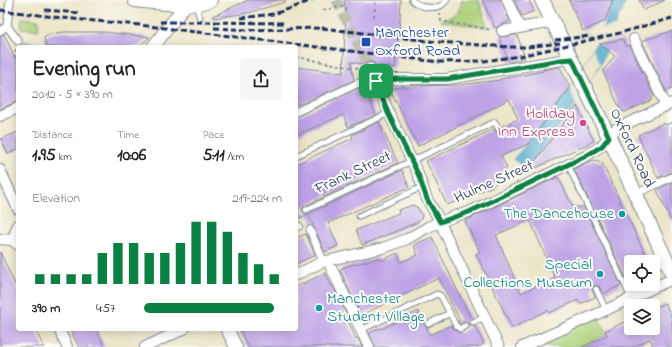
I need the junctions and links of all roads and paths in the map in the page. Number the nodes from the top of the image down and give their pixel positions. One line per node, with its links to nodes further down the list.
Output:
1 (10, 0): 16 (street)
2 (135, 0): 9 (main road)
3 (210, 0): 9 (main road)
4 (376, 0): 12 (path)
5 (412, 0): 6 (lane)
6 (447, 0)
7 (506, 0): 17 (street)
8 (542, 0): 15 (main road, Oxford Road)
9 (192, 2): 13 (lane); 22 (street)
10 (345, 6): 11 (path)
11 (323, 10)
12 (374, 17)
13 (200, 18)
14 (441, 21): 19 (path)
15 (553, 22): 17 (street); 24 (main road, Oxford Road)
16 (7, 26): 18 (street); 21 (street)
17 (520, 28): 19 (street)
18 (0, 31)
19 (502, 31)
20 (634, 39): 27 (street)
21 (18, 41)
22 (155, 45)
23 (298, 57): 25 (path)
24 (574, 65): 26 (street); 33 (main road, Oxford Road)
25 (370, 70): 26 (street)
26 (376, 81): 29 (street); 30 (street)
27 (669, 104): 33 (street, Hulme Street)
28 (16, 109): 31 (street)
29 (298, 111)
30 (388, 113): 34 (lane); 35 (street)
31 (0, 116)
32 (498, 128): 35 (lane, Frank Street)
33 (609, 137): 36 (street, Hulme Street); 40 (main road, Oxford Road)
34 (298, 155)
35 (412, 161): 39 (street); 42 (lane, Frank Street)
36 (568, 165): 44 (street, Hulme Street); 53 (lane)
37 (0, 170): 41 (street)
38 (672, 177): 40 (street)
39 (422, 187): 43 (lane); 44 (street)
40 (635, 194): 49 (main road, Oxford Road)
41 (16, 205)
42 (306, 210)
43 (359, 216)
44 (440, 222): 48 (street, Hulme Street); 56 (street)
45 (310, 230): 48 (street)
46 (0, 239): 47 (street)
47 (15, 242)
48 (325, 259): 50 (street, Hulme Street); 60 (street)
49 (672, 273)
50 (298, 274)
51 (672, 279): 53 (street)
52 (596, 289): 54 (lane)
53 (631, 298): 54 (street)
54 (606, 310): 69 (street)
55 (450, 313): 58 (lane); 59 (lane); 60 (lane)
56 (485, 317): 57 (lane); 68 (street)
57 (473, 322)
58 (428, 324)
59 (465, 326)
60 (361, 330): 67 (street)
61 (60, 331): 64 (street)
62 (180, 331): 65 (street)
63 (228, 331): 66 (street)
64 (67, 347)
65 (145, 347)
66 (236, 347)
67 (369, 347)
68 (500, 347)
69 (522, 347)

